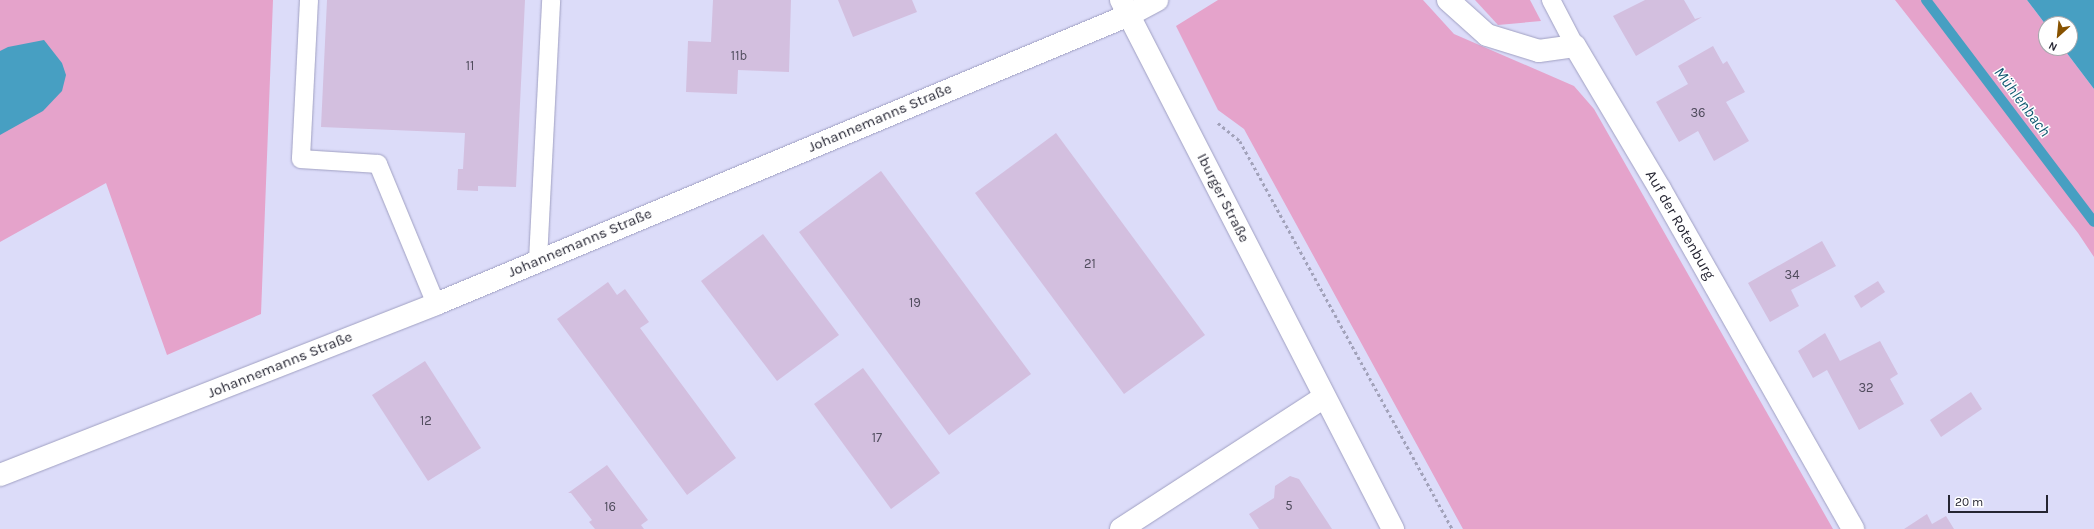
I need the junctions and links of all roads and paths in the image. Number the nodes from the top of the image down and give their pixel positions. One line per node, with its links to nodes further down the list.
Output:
1 (309, 0): 10 (lane)
2 (551, 0): 9 (lane)
3 (1156, 0): 6 (street, Johannemanns Straße)
4 (1448, 0): 7 (street)
5 (1551, 0): 7 (lane)
6 (1125, 7): 9 (street, Johannemanns Straße); 11 (street, Iburger Straße)
7 (1575, 46): 16 (street, Auf der Rotenburg)
8 (1217, 122): 15 (path)
9 (538, 260): 10 (street, Johannemanns Straße)
10 (436, 304): 12 (street, Johannemanns Straße)
11 (1324, 397): 13 (street); 14 (street, Iburger Straße)
12 (0, 475)
13 (1122, 529)
14 (1393, 529)
15 (1452, 529)
16 (1853, 529)

